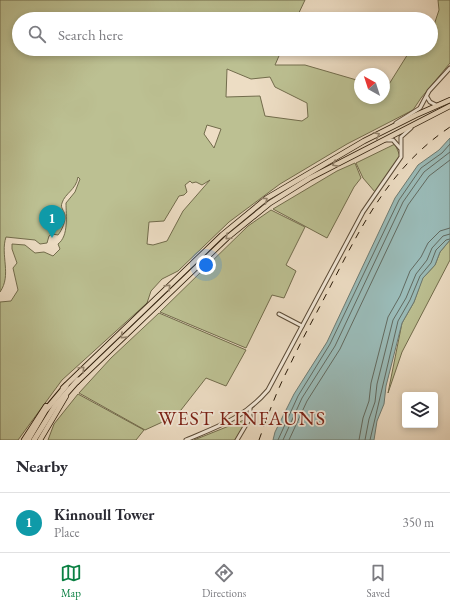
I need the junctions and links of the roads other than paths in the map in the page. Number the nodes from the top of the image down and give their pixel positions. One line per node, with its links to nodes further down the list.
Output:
1 (450, 68): 2 (street)
2 (427, 97): 4 (street); 7 (street)
3 (450, 100): 4 (highway)
4 (436, 105): 7 (highway)
5 (450, 106): 6 (highway)
6 (422, 120): 8 (highway); 9 (street)
7 (388, 129): 13 (highway, one-way to 7)
8 (367, 147): 9 (street); 12 (highway, one-way to 12)
9 (400, 148): 11 (street)
10 (279, 314): 11 (street)
11 (302, 326): 14 (street)
12 (78, 380): 17 (highway); 18 (highway)
13 (66, 386): 15 (highway); 16 (highway)
14 (250, 408): 19 (street); 20 (street)
15 (24, 440)
16 (28, 440)
17 (34, 440)
18 (40, 440)
19 (186, 440)
20 (237, 440)

